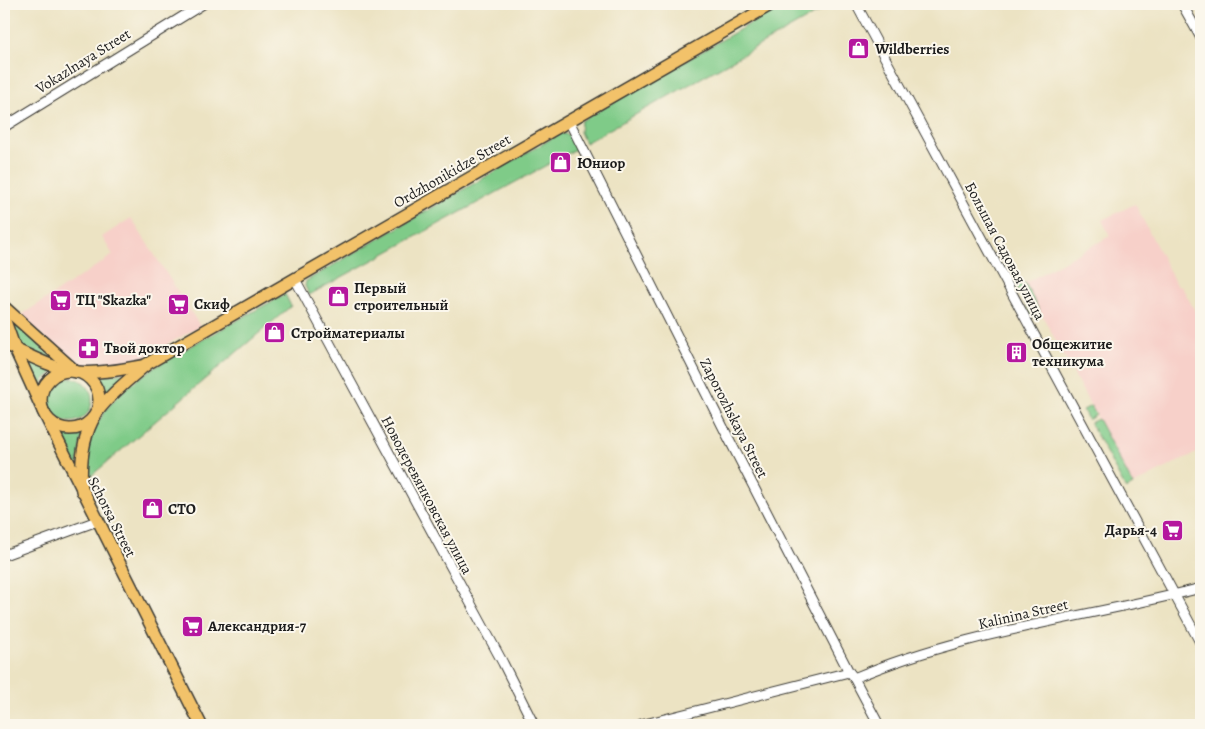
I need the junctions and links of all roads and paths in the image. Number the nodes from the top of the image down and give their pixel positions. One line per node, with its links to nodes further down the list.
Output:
1 (203, 4): 7 (street, Vokazlnaya Street)
2 (772, 4): 6 (main road, Ordzhonikidze Street)
3 (856, 4): 21 (street, Большая Садовая улица)
4 (1182, 4): 5 (street)
5 (1201, 38)
6 (569, 121): 8 (main road, Ordzhonikidze Street); 23 (street, Zaporozhskaya Street)
7 (4, 127)
8 (295, 279): 13 (main road, Ordzhonikidze Street); 25 (street, Новодеревянковская улица)
9 (4, 307): 14 (main road)
10 (4, 318): 12 (main road, Schorsa Street)
11 (4, 344): 12 (main road)
12 (15, 349): 14 (main road); 15 (main road, Schorsa Street)
13 (147, 364): 14 (main road); 16 (main road)
14 (76, 372): 15 (main road); 16 (main road)
15 (44, 413): 16 (main road); 17 (main road, Schorsa Street)
16 (95, 414): 17 (main road)
17 (82, 491): 18 (main road, Schorsa Street)
18 (97, 521): 19 (street); 24 (main road, Schorsa Street)
19 (4, 554)
20 (1201, 588): 21 (street, Kalinina Street)
21 (1176, 594): 22 (street, Большая Садовая улица); 23 (street, Kalinina Street)
22 (1201, 644)
23 (851, 675): 26 (street, Kalinina Street); 27 (street, Zaporozhskaya Street)
24 (201, 725)
25 (534, 725)
26 (641, 725)
27 (879, 725)

